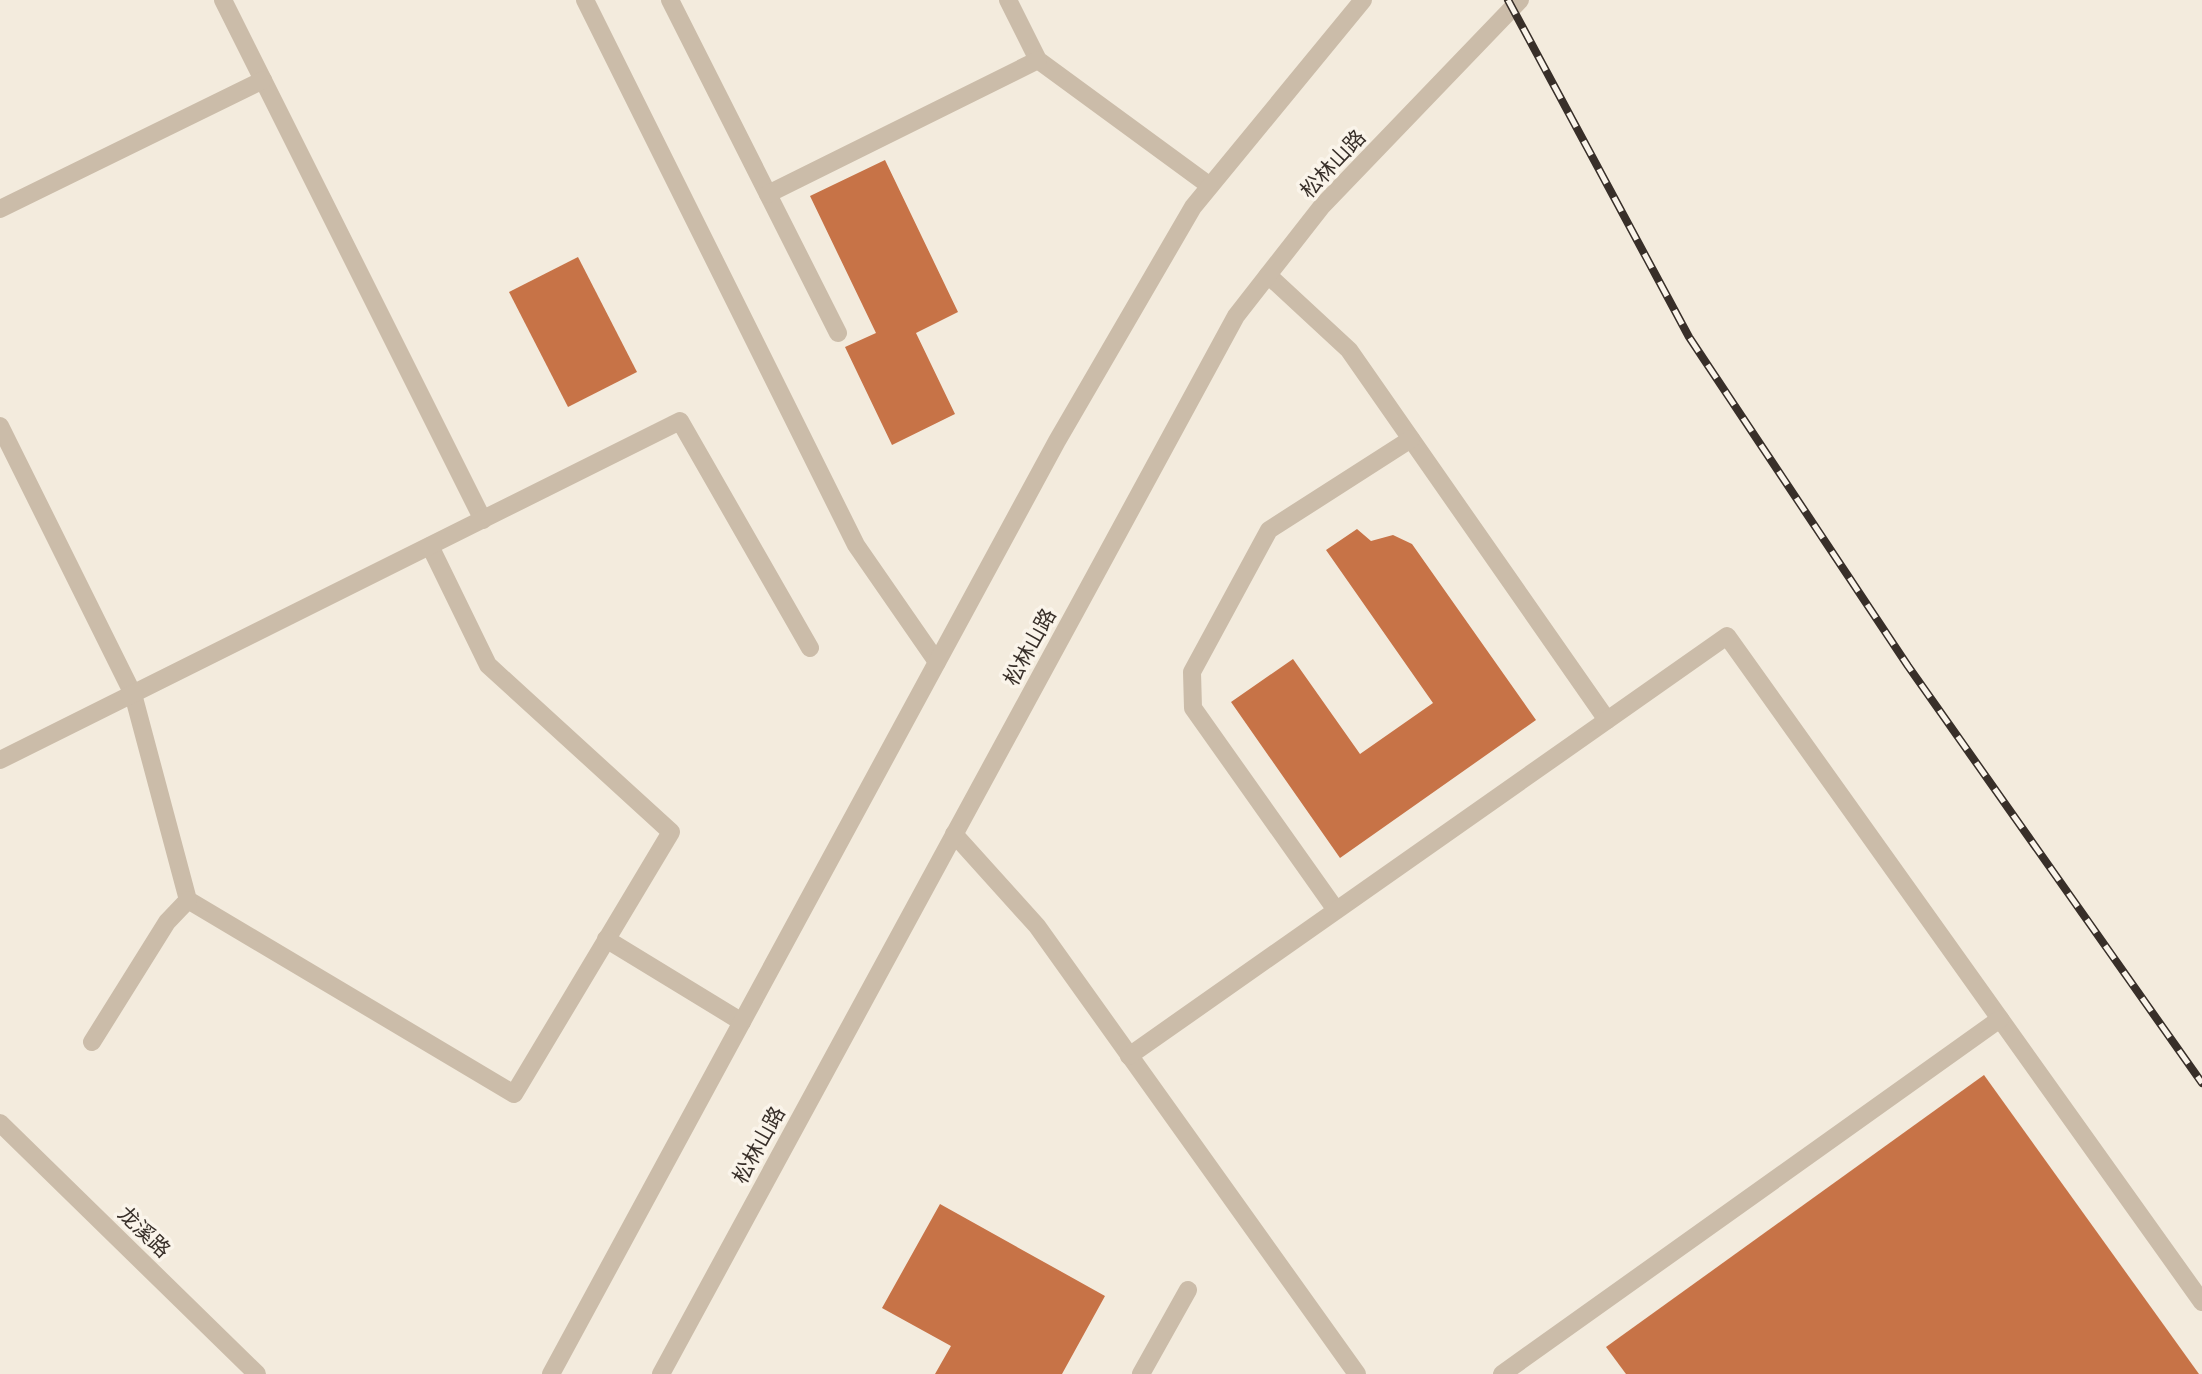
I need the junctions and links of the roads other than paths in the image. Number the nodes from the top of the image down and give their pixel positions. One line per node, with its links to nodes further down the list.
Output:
1 (223, 0): 8 (street)
2 (584, 0): 19 (street)
3 (670, 0): 10 (street)
4 (1008, 0): 7 (street)
5 (1363, 0): 9 (street)
6 (1520, 0): 12 (street, 松林山路)
7 (1038, 60): 9 (street); 10 (street)
8 (262, 80): 11 (street); 16 (street)
9 (1210, 186): 19 (street)
10 (768, 194): 13 (street)
11 (0, 209)
12 (1268, 275): 15 (street); 23 (street, 松林山路)
13 (838, 333)
14 (0, 426): 20 (street)
15 (1411, 439): 21 (street); 25 (street)
16 (483, 520): 17 (street); 18 (street)
17 (430, 546): 20 (street); 26 (street)
18 (810, 648)
19 (937, 662): 28 (street)
20 (133, 694): 22 (street); 24 (street)
21 (1607, 720): 25 (street); 27 (street)
22 (0, 760)
23 (954, 834): 30 (street); 36 (street, 松林山路)
24 (188, 901): 26 (street); 29 (street)
25 (1336, 909): 30 (street)
26 (606, 939): 28 (street)
27 (2000, 1019): 33 (street); 39 (street)
28 (742, 1022): 35 (street)
29 (92, 1042)
30 (1129, 1056): 38 (street)
31 (0, 1124): 34 (street, 龙溪路)
32 (1188, 1290): 37 (street)
33 (2202, 1302)
34 (257, 1374)
35 (551, 1374)
36 (661, 1374)
37 (1141, 1374)
38 (1357, 1374)
39 (1502, 1374)

